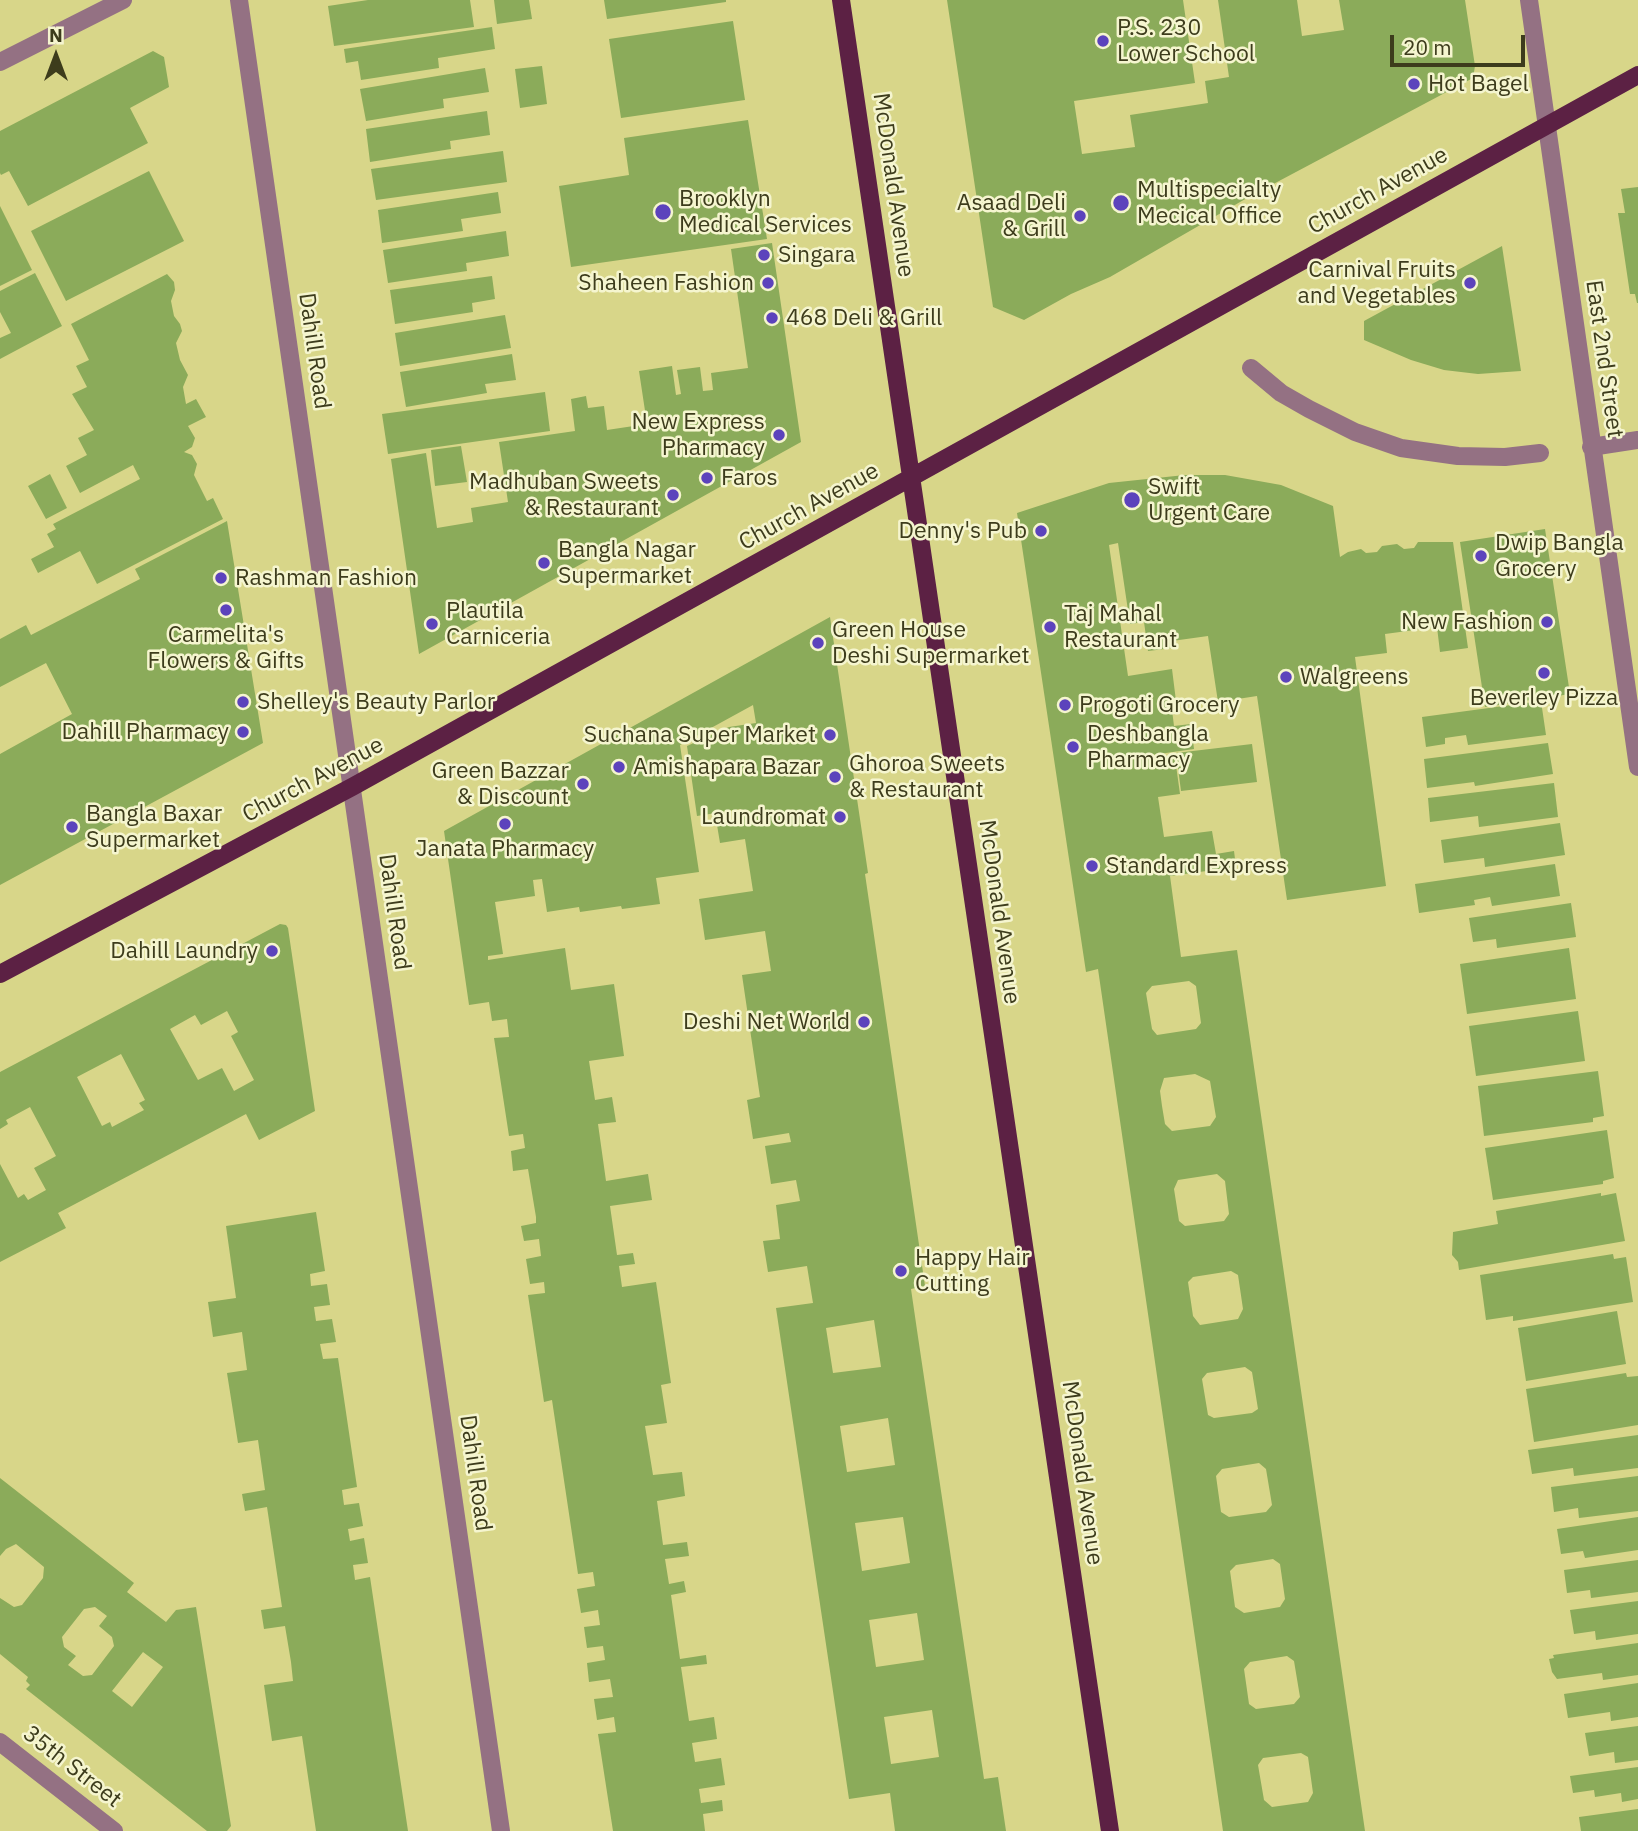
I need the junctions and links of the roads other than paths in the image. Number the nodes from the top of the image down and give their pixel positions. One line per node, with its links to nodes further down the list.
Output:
1 (123, 0): 5 (street)
2 (239, 0): 14 (street, Dahill Road)
3 (841, 0): 12 (main road, McDonald Avenue)
4 (1530, 0): 7 (street, East 2nd Street)
5 (0, 62)
6 (1638, 75): 7 (main road, Church Avenue)
7 (1548, 125): 10 (street, East 2nd Street); 12 (main road, Church Avenue)
8 (1251, 368): 11 (street)
9 (1638, 440): 10 (street)
10 (1591, 447): 13 (street, East 2nd Street)
11 (1540, 453)
12 (911, 479): 14 (main road, Church Avenue); 19 (main road, McDonald Avenue)
13 (1638, 766)
14 (352, 787): 15 (main road, Church Avenue); 18 (street, Dahill Road)
15 (0, 974)
16 (0, 1742): 17 (street, 35th Street)
17 (114, 1831)
18 (501, 1831)
19 (1110, 1831)

